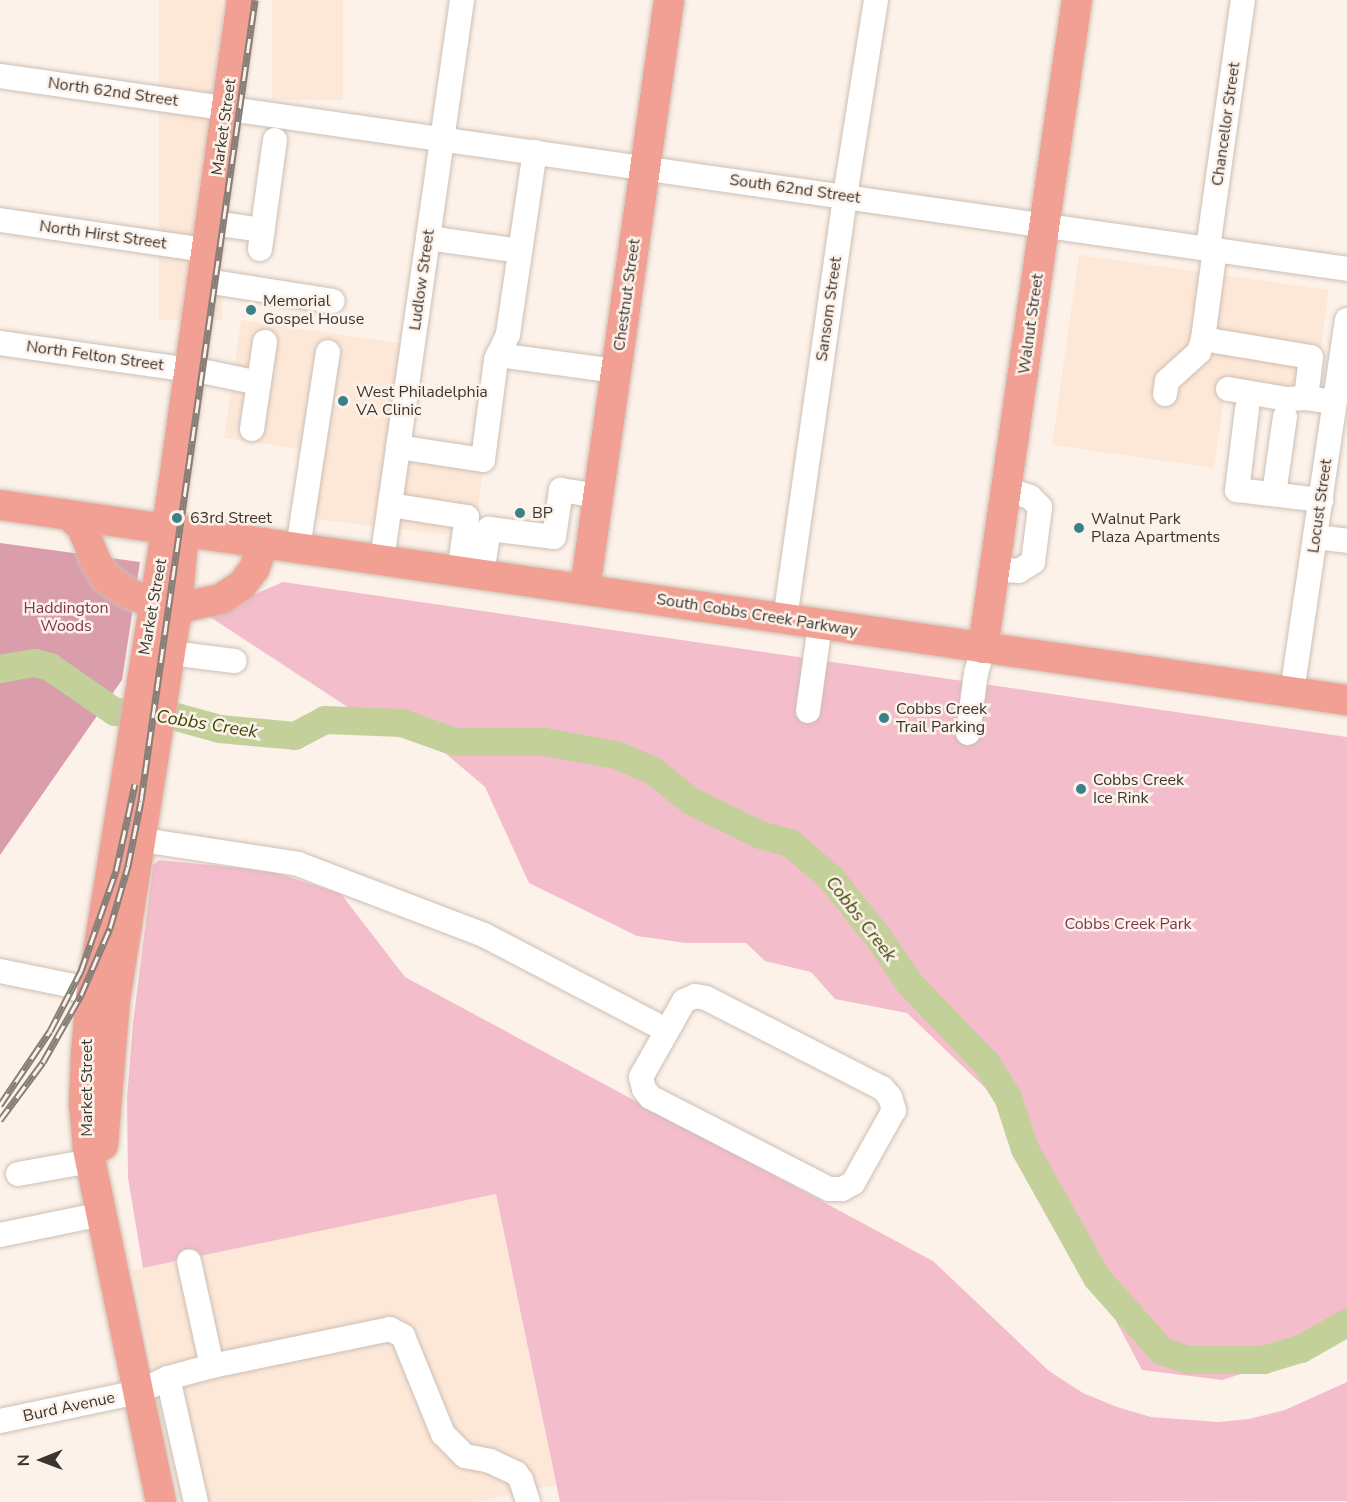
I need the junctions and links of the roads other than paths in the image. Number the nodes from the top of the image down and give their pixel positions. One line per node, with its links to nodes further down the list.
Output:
1 (242, 0): 9 (main road, Market Street)
2 (259, 0): 9 (main road, Market Street)
3 (462, 0): 10 (street, Ludlow Street)
4 (669, 0): 13 (main road, Chestnut Street)
5 (876, 0): 14 (street, Sansom Street)
6 (1077, 0): 17 (main road, Walnut Street)
7 (1244, 0): 19 (street, Chancellor Street)
8 (0, 76): 9 (street, North 62nd Street)
9 (235, 109): 10 (street, South 62nd Street); 16 (main road, Market Street); 20 (main road, Market Street)
10 (442, 139): 12 (street, South 62nd Street); 18 (street, Ludlow Street)
11 (275, 140): 16 (street)
12 (535, 152): 13 (street, South 62nd Street); 21 (street)
13 (645, 168): 14 (street, South 62nd Street); 32 (main road, Chestnut Street)
14 (845, 196): 17 (street, South 62nd Street); 59 (street, Sansom Street)
15 (0, 220): 20 (street, North Hirst Street)
16 (227, 225): 23 (main road, Market Street)
17 (1045, 225): 19 (street, South 62nd Street); 61 (main road, Walnut Street)
18 (428, 238): 21 (street); 41 (street, Ludlow Street)
19 (1211, 248): 22 (street, South 62nd Street); 26 (street, Chancellor Street)
20 (206, 250): 31 (main road, Market Street)
21 (520, 251): 30 (street)
22 (1347, 269)
23 (219, 283): 24 (street); 31 (main road, Market Street)
24 (333, 301)
25 (1347, 320): 38 (street, Locust Street)
26 (1203, 339): 35 (street); 36 (street)
27 (265, 342): 33 (street)
28 (0, 343): 31 (street, North Felton Street)
29 (328, 352): 54 (street)
30 (498, 355): 32 (street); 41 (street)
31 (198, 371): 33 (street, North Felton Street); 48 (main road, Market Street)
32 (616, 371): 43 (main road, Chestnut Street)
33 (259, 382): 40 (street)
34 (1228, 389): 36 (street)
35 (1165, 394)
36 (1306, 398): 38 (street)
37 (1247, 409): 42 (street)
38 (1338, 415): 44 (street, Locust Street)
39 (1285, 417): 42 (street)
40 (252, 429)
41 (398, 447): 46 (street, Ludlow Street)
42 (1274, 494): 44 (street)
43 (598, 496): 49 (street); 52 (main road, Chestnut Street)
44 (1321, 500): 50 (street, Locust Street)
45 (0, 505): 47 (main road, South Cobbs Creek Parkway)
46 (390, 505): 55 (street, Ludlow Street); 56 (street)
47 (69, 515): 48 (main road, South Cobbs Creek Parkway); 58 (main road)
48 (175, 530): 53 (main road, South Cobbs Creek Parkway); 58 (main road, Market Street)
49 (554, 537): 52 (street); 56 (street)
50 (1316, 537): 51 (street); 64 (street, Locust Street)
51 (1347, 541)
52 (592, 542): 57 (main road, Chestnut Street)
53 (264, 543): 54 (main road, South Cobbs Creek Parkway); 58 (main road)
54 (298, 548): 55 (main road, South Cobbs Creek Parkway)
55 (382, 560): 56 (main road, South Cobbs Creek Parkway)
56 (470, 572): 57 (main road, South Cobbs Creek Parkway)
57 (585, 589): 59 (main road, South Cobbs Creek Parkway)
58 (164, 610): 62 (main road, Market Street); 66 (main road, Market Street)
59 (785, 619): 60 (main road, South Cobbs Creek Parkway)
60 (820, 624): 61 (main road, South Cobbs Creek Parkway); 67 (street)
61 (983, 648): 64 (main road, South Cobbs Creek Parkway); 68 (street)
62 (171, 653): 63 (street); 66 (main road, Market Street)
63 (234, 661)
64 (1292, 692): 65 (main road, South Cobbs Creek Parkway)
65 (1347, 700)
66 (151, 701): 69 (main road, Market Street)
67 (808, 711)
68 (968, 734)
69 (142, 763): 70 (main road, Market Street); 72 (main road, Market Street)
70 (142, 840): 72 (main road, Market Street); 73 (street)
71 (0, 971): 72 (street)
72 (103, 998): 74 (main road, Market Street); 76 (main road, Market Street)
73 (666, 1030): 73 (street)
74 (91, 1161): 75 (street); 76 (main road, Market Street)
75 (18, 1174)
76 (102, 1214): 77 (street); 81 (main road, Market Street)
77 (0, 1235)
78 (189, 1261): 79 (street)
79 (212, 1366): 80 (street, Burd Avenue); 83 (street, Burd Avenue)
80 (168, 1378): 81 (street, Burd Avenue); 85 (street)
81 (138, 1392): 82 (street, Burd Avenue); 84 (main road, Market Street)
82 (0, 1421)
83 (533, 1501)
84 (161, 1502)
85 (196, 1502)

